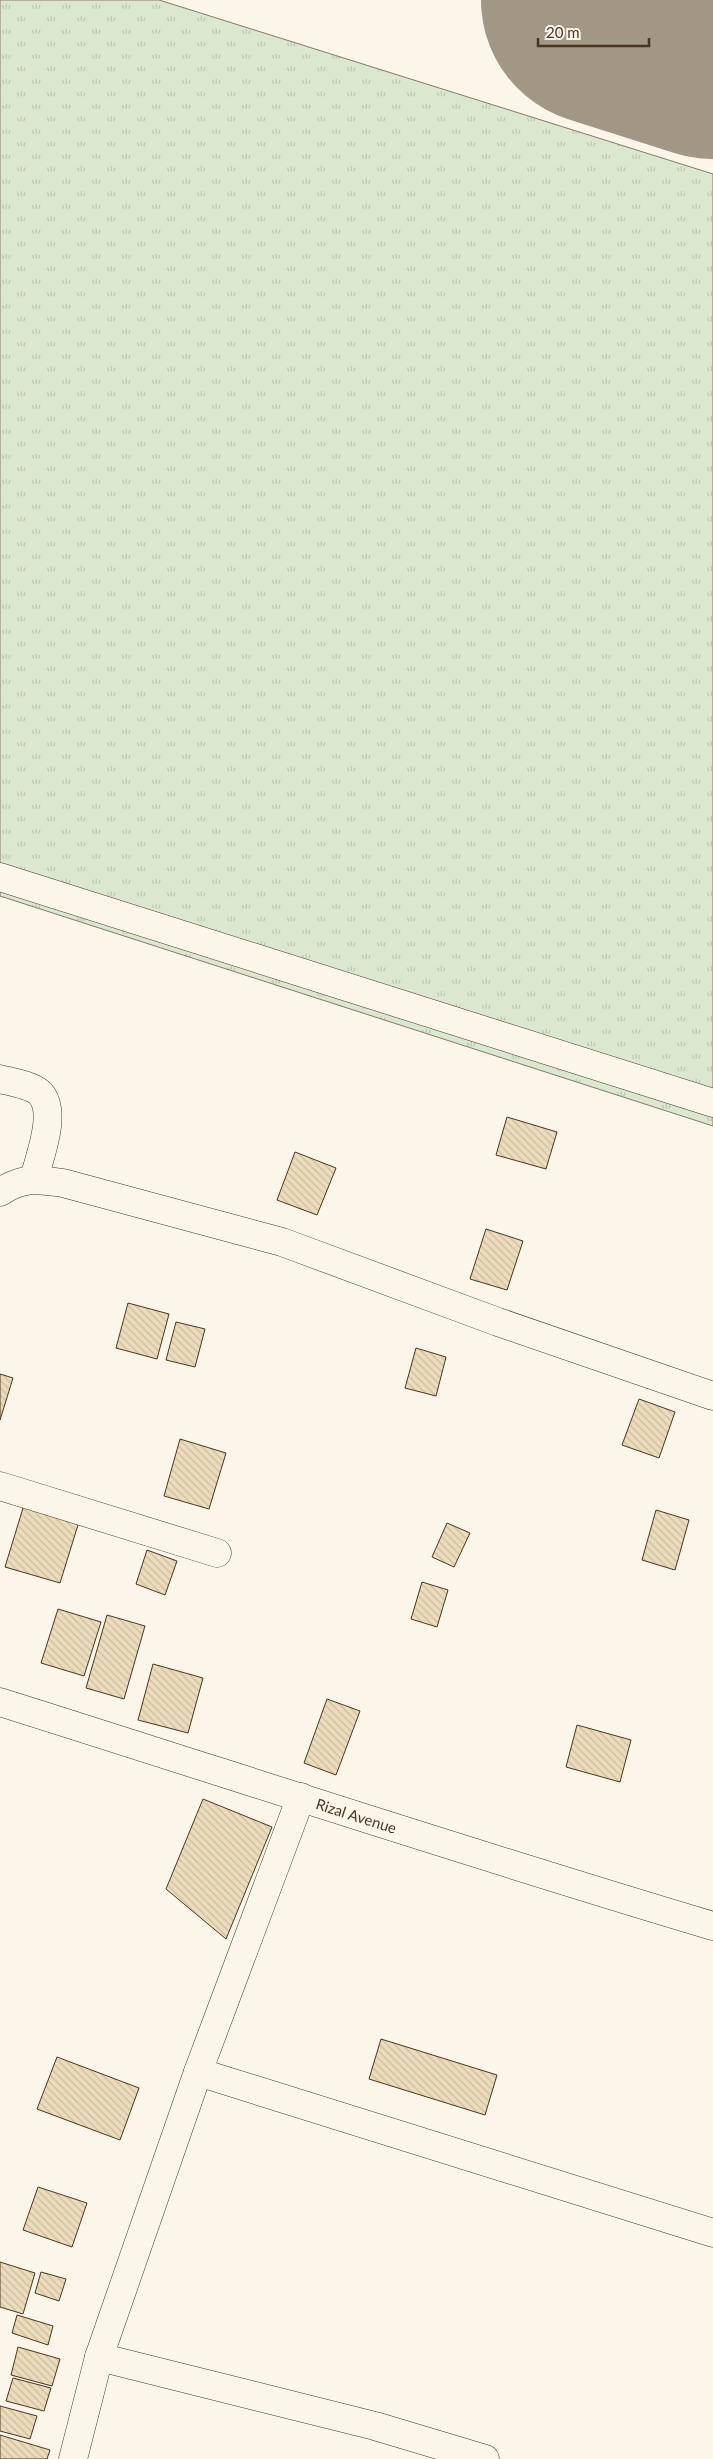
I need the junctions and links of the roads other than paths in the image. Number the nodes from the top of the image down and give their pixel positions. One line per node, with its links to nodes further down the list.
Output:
1 (0, 877): 3 (street)
2 (0, 1079): 4 (street)
3 (713, 1103)
4 (34, 1179): 5 (street); 6 (street)
5 (0, 1192)
6 (713, 1396)
7 (0, 1486): 8 (street)
8 (217, 1553)
9 (0, 1702): 10 (street, Rizal Avenue)
10 (301, 1797): 11 (street, Rizal Avenue); 12 (street)
11 (713, 1926)
12 (198, 2072): 13 (street); 14 (street)
13 (713, 2233)
14 (99, 2358): 15 (street); 16 (street)
15 (73, 2459)
16 (485, 2459)

